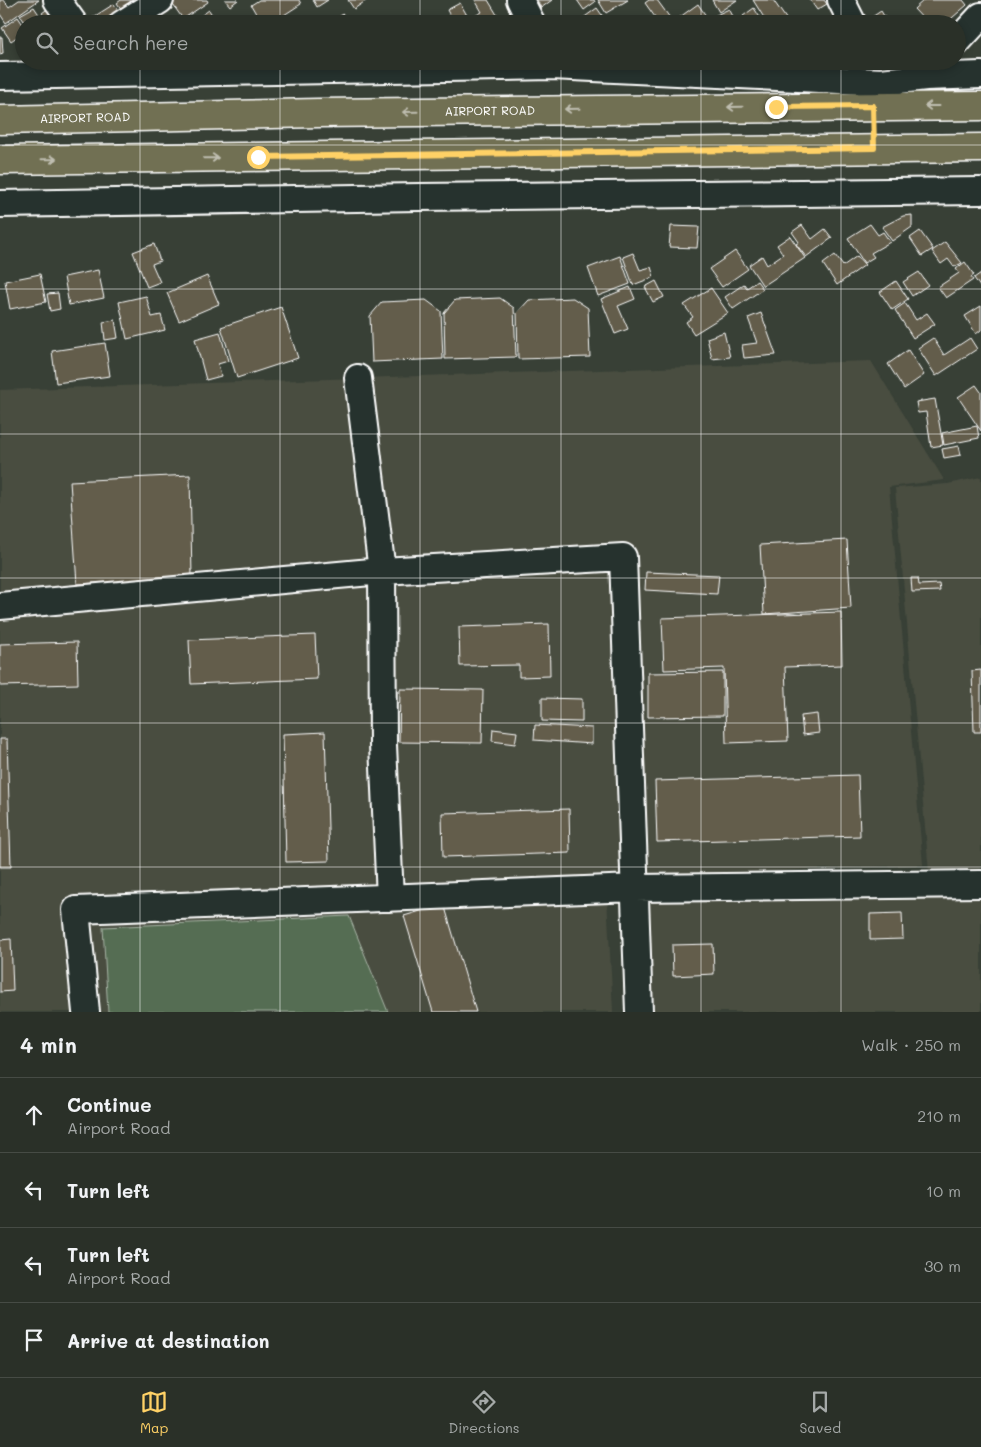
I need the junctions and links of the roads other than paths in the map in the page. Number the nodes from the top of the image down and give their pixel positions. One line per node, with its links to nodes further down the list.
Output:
1 (57, 0): 5 (street)
2 (160, 0): 6 (street)
3 (520, 0): 7 (street)
4 (841, 0): 8 (street)
5 (68, 15)
6 (136, 15)
7 (528, 15)
8 (849, 15)
9 (981, 16): 10 (street)
10 (966, 32)
11 (70, 70): 15 (street)
12 (653, 70): 17 (street)
13 (929, 70): 17 (street)
14 (940, 70): 16 (street)
15 (0, 76)
16 (981, 76)
17 (875, 83): 18 (main road, AIRPORT ROAD, one-way to 17); 19 (main road, AIRPORT ROAD, one-way to 19); 20 (main road)
18 (981, 106)
19 (0, 120)
20 (874, 148): 21 (main road); 22 (main road, one-way to 20)
21 (981, 148)
22 (0, 160)
23 (981, 191): 24 (street)
24 (0, 204)
25 (358, 378): 26 (street)
26 (382, 571): 27 (street); 29 (street); 30 (street)
27 (0, 606)
28 (981, 884): 29 (street)
29 (635, 888): 30 (street); 32 (street)
30 (390, 898): 31 (street)
31 (86, 1012)
32 (640, 1012)

